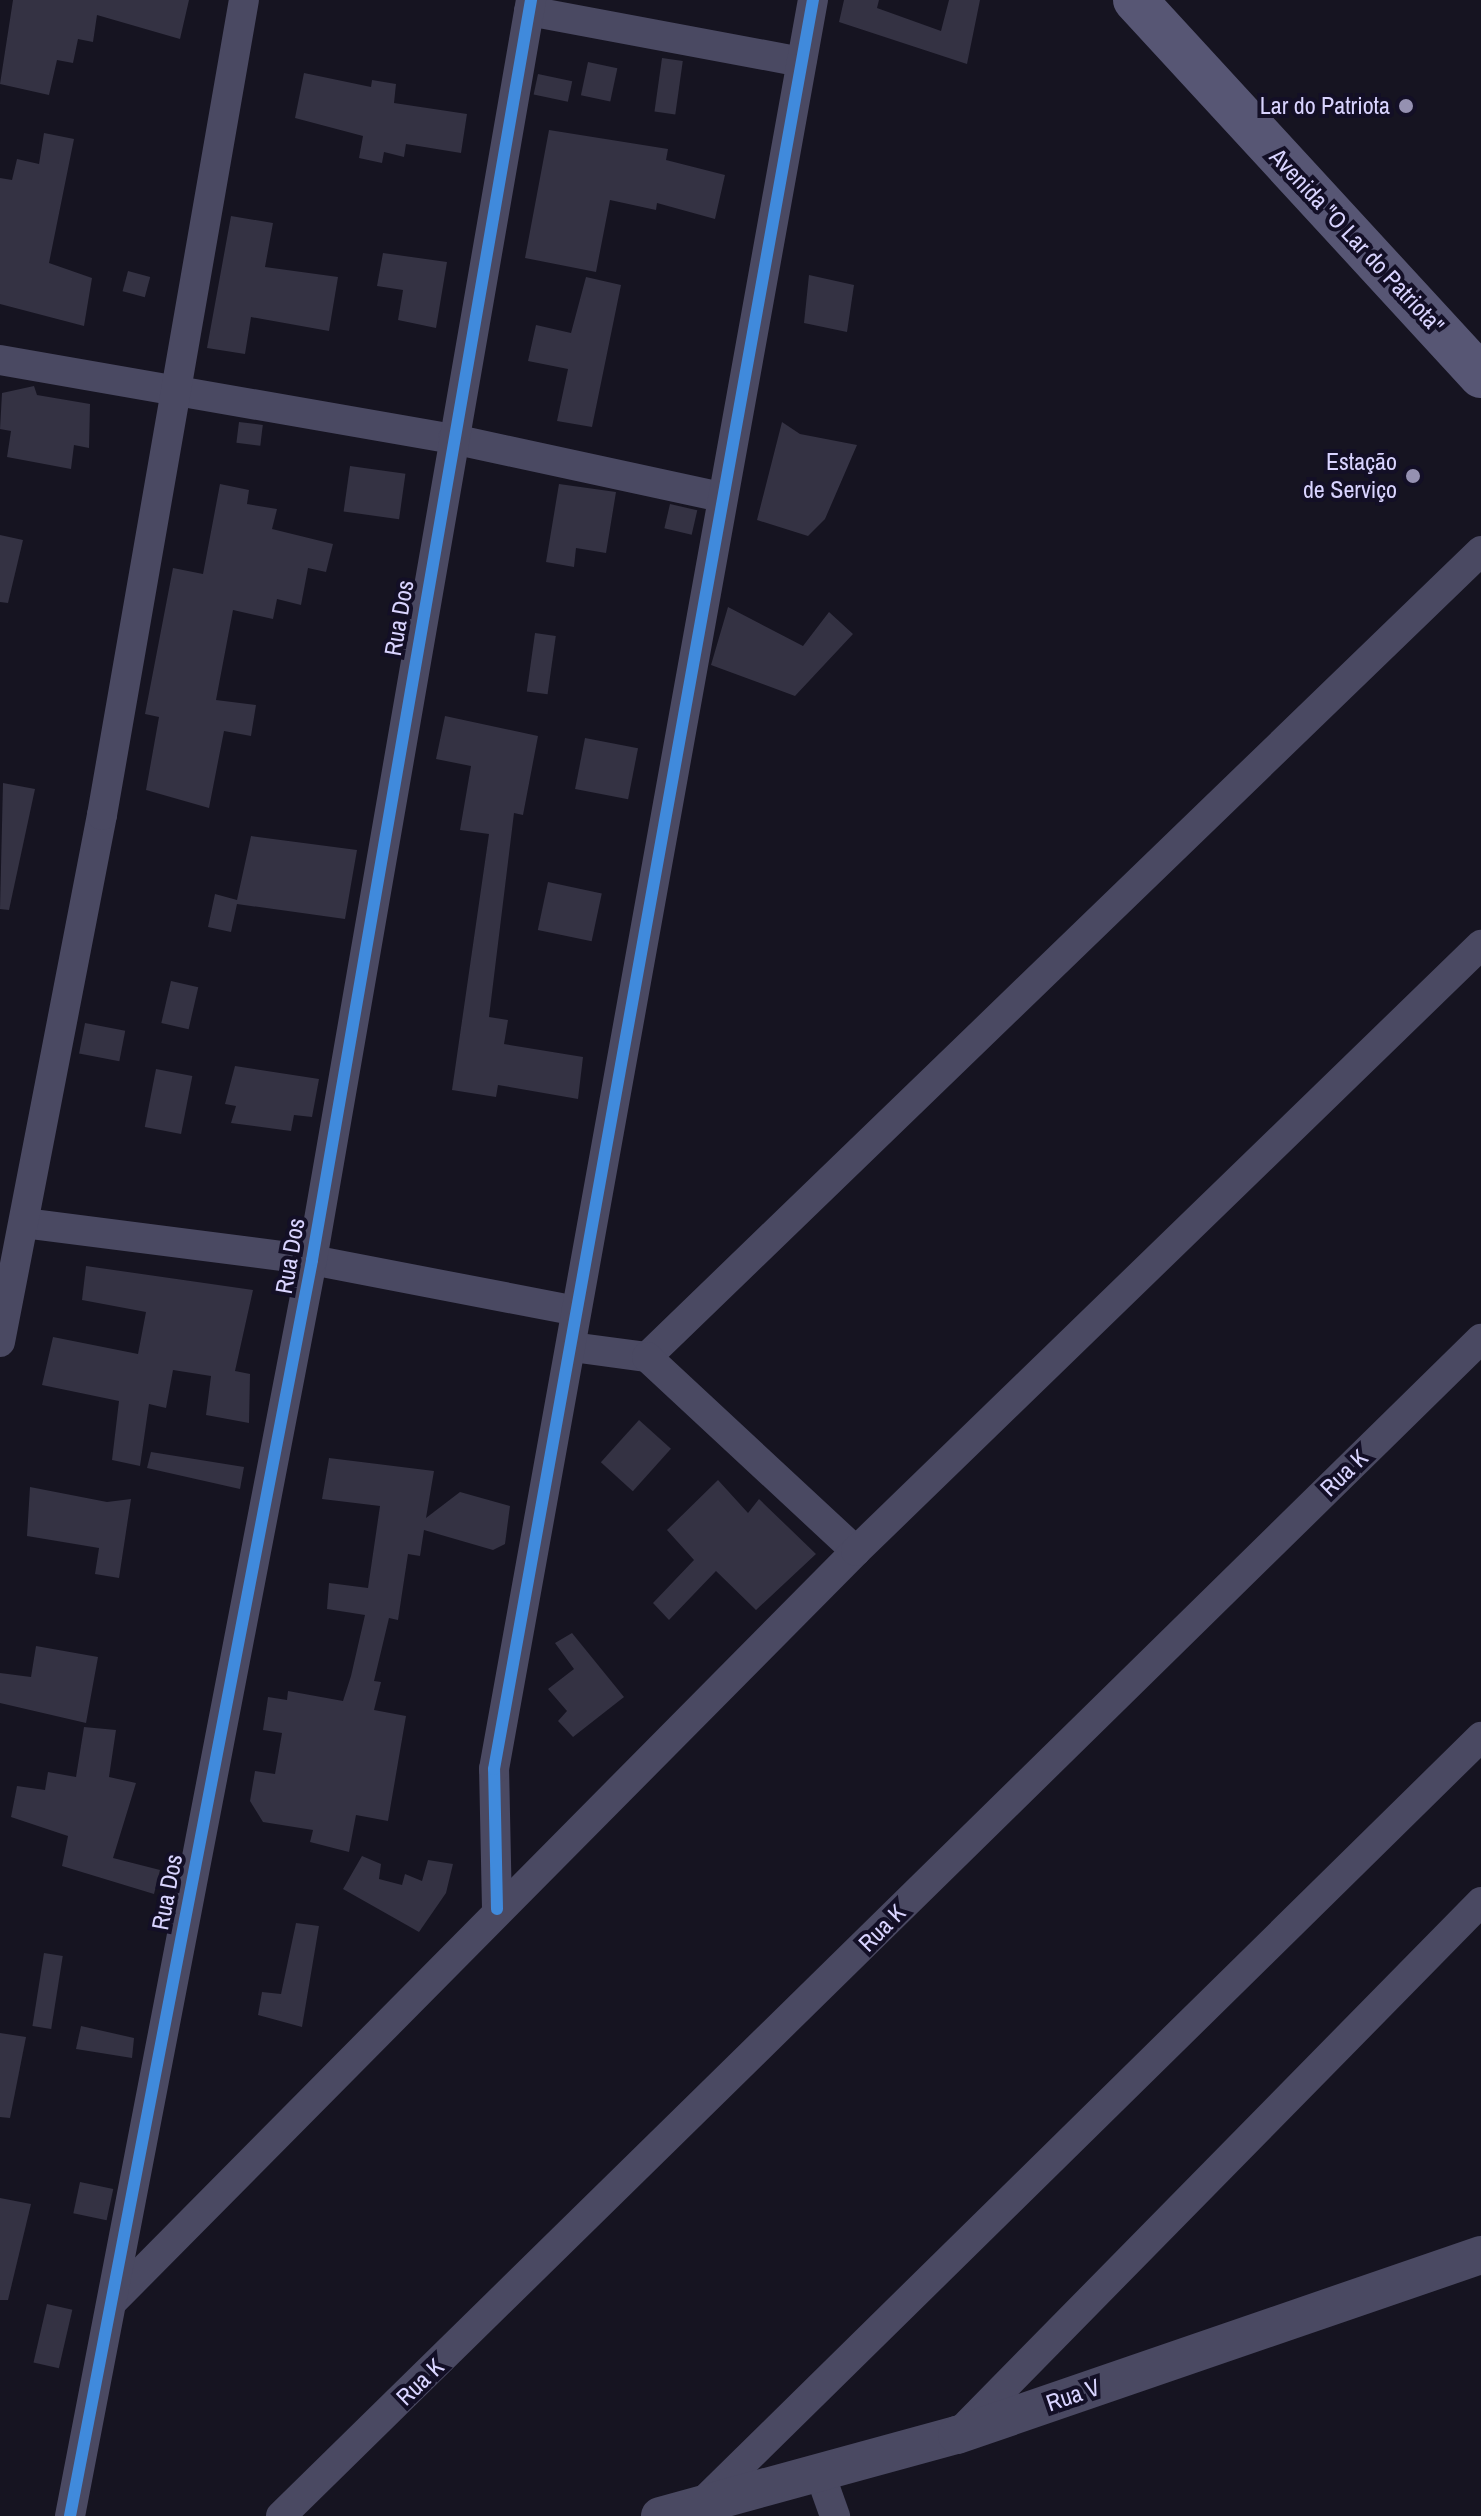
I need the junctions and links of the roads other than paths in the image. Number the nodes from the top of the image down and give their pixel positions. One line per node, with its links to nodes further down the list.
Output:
1 (244, 0): 10 (street)
2 (813, 0): 6 (street)
3 (1135, 0): 9 (main road, Avenida "O Lar do Patriota")
4 (1171, 0): 7 (main road, Avenida "O Lar do Patriota")
5 (530, 6): 6 (street); 11 (street, Rua Dos)
6 (801, 62): 12 (street)
7 (1481, 335)
8 (0, 360): 10 (street)
9 (1481, 376)
10 (175, 394): 11 (street); 15 (street)
11 (453, 439): 12 (street); 16 (street, Rua Dos)
12 (722, 497): 18 (street)
13 (1481, 551): 22 (street)
14 (1481, 945): 23 (street)
15 (24, 1223): 16 (street); 17 (street)
16 (312, 1260): 18 (street); 28 (street, Rua Dos)
17 (5, 1290): 20 (street)
18 (576, 1311): 21 (street)
19 (1481, 1339): 33 (street, Rua K)
20 (0, 1342)
21 (572, 1347): 22 (street); 26 (street)
22 (647, 1357): 23 (street)
23 (856, 1551): 26 (street)
24 (1481, 1737): 31 (street)
25 (1481, 1902): 29 (street)
26 (497, 1909): 28 (street)
27 (1481, 2255): 29 (street, Rua V)
28 (112, 2302): 32 (street, Rua Dos)
29 (957, 2435): 30 (street, Rua V)
30 (819, 2471): 31 (street, Rua V); 35 (street)
31 (704, 2501): 34 (street, Rua V)
32 (70, 2516)
33 (281, 2516)
34 (660, 2516)
35 (835, 2516)

